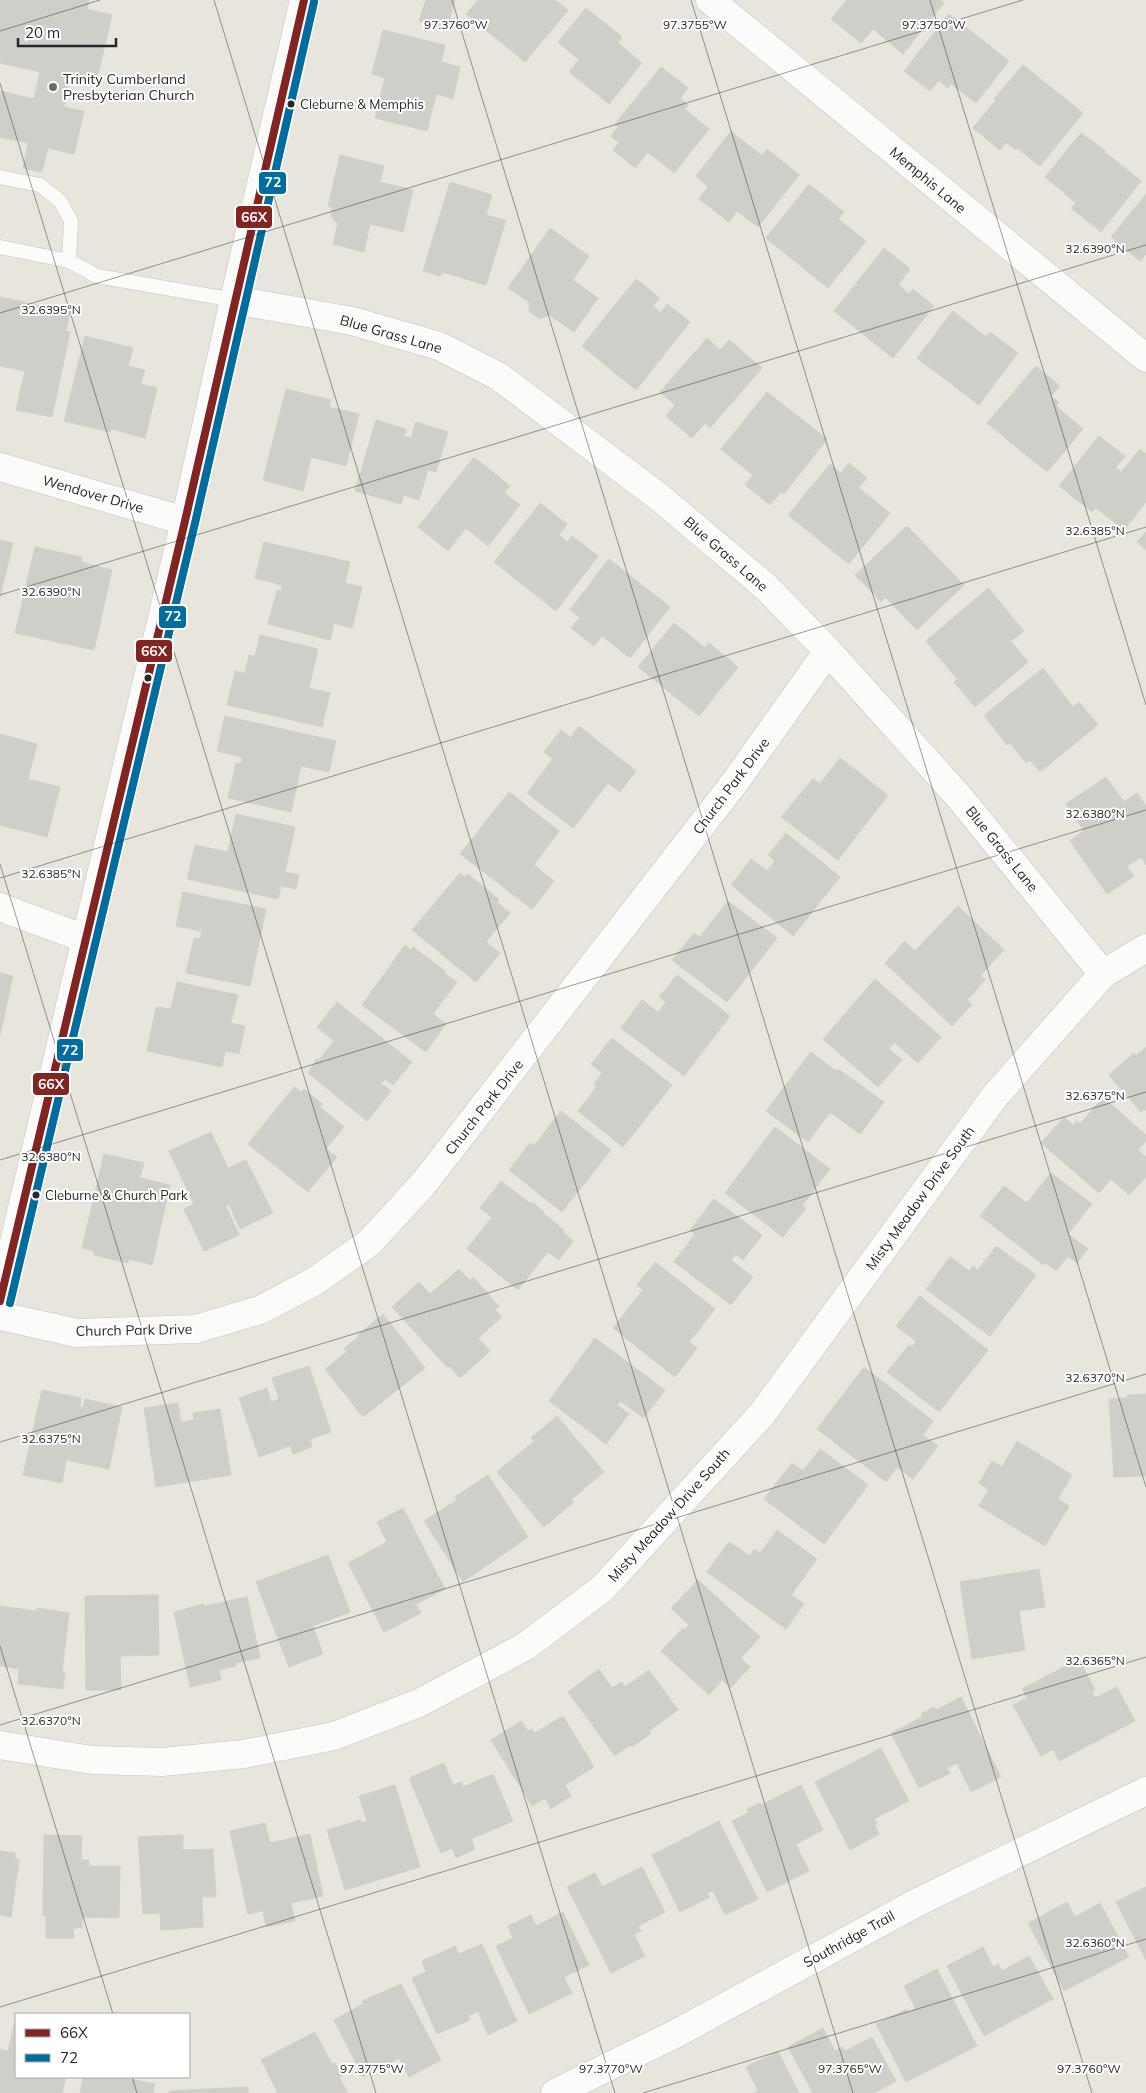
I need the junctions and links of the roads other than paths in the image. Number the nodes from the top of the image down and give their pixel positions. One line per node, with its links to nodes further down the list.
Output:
1 (304, 0): 6 (street)
2 (710, 0): 7 (street, Memphis Lane)
3 (0, 177): 5 (lane)
4 (0, 247): 5 (lane)
5 (69, 261): 6 (lane)
6 (234, 300): 9 (street); 10 (street, Blue Grass Lane)
7 (1146, 358)
8 (0, 467): 9 (street, Wendover Drive)
9 (185, 521): 12 (street)
10 (828, 651): 14 (street, Blue Grass Lane); 16 (street, Church Park Drive)
11 (0, 907): 12 (street)
12 (86, 939): 15 (street)
13 (1146, 948): 14 (street, Misty Meadow Drive South)
14 (1103, 974): 17 (street, Misty Meadow Drive South)
15 (0, 1301)
16 (0, 1316)
17 (0, 1745)
18 (1146, 1792): 19 (street, Southridge Trail)
19 (555, 2093)

